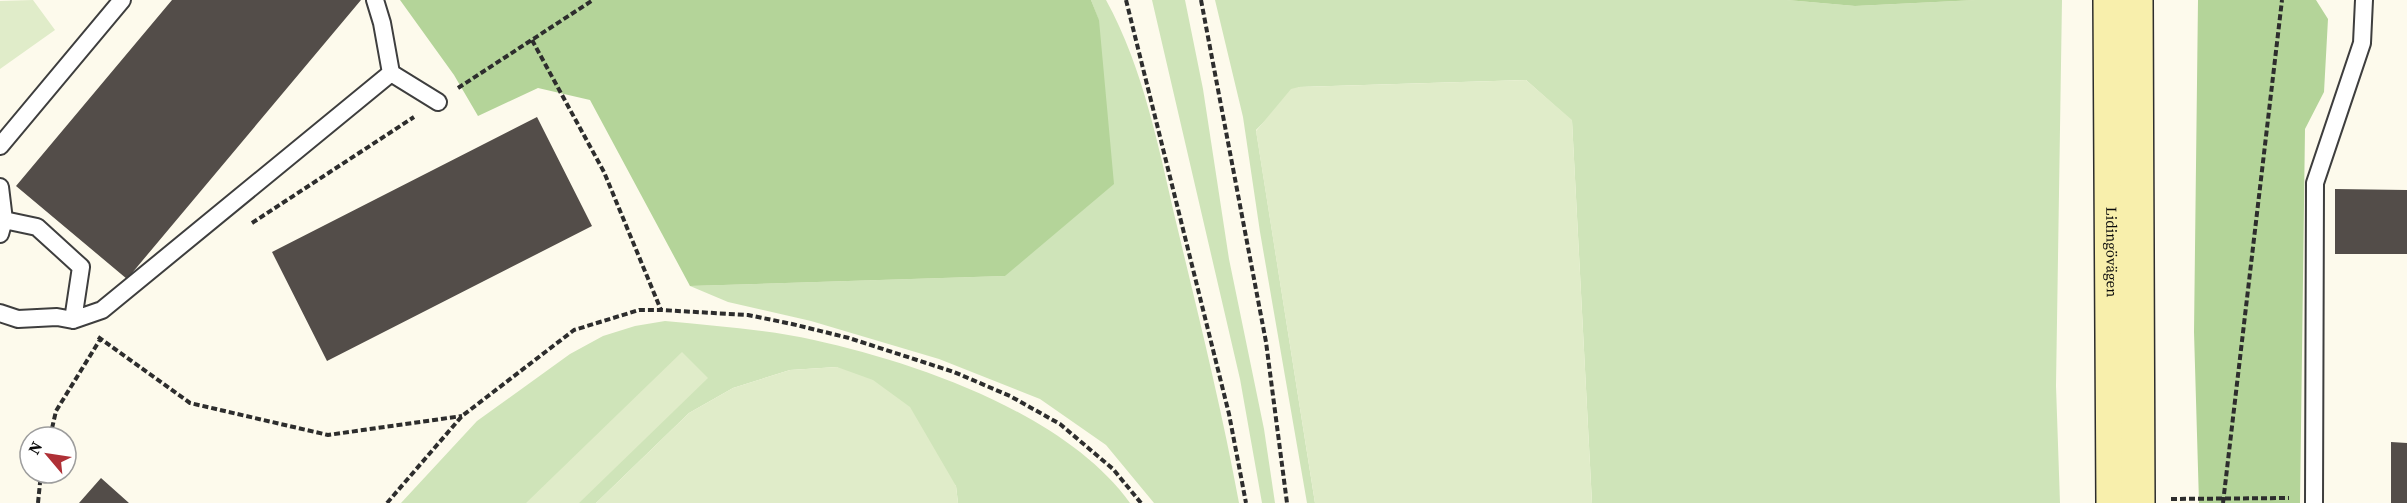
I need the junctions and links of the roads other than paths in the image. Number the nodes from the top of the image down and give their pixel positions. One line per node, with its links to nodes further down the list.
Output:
1 (123, 0): 8 (lane)
2 (375, 0): 6 (lane)
3 (2110, 0): 15 (main road, Lidingövägen)
4 (2136, 0): 14 (main road, Lidingövägen)
5 (2364, 0): 13 (lane)
6 (391, 73): 7 (lane); 12 (lane)
7 (438, 102)
8 (0, 146)
9 (0, 187): 10 (lane)
10 (2, 227): 12 (lane)
11 (0, 313): 12 (lane)
12 (73, 320)
13 (2314, 500)
14 (2152, 501)
15 (2113, 503)

